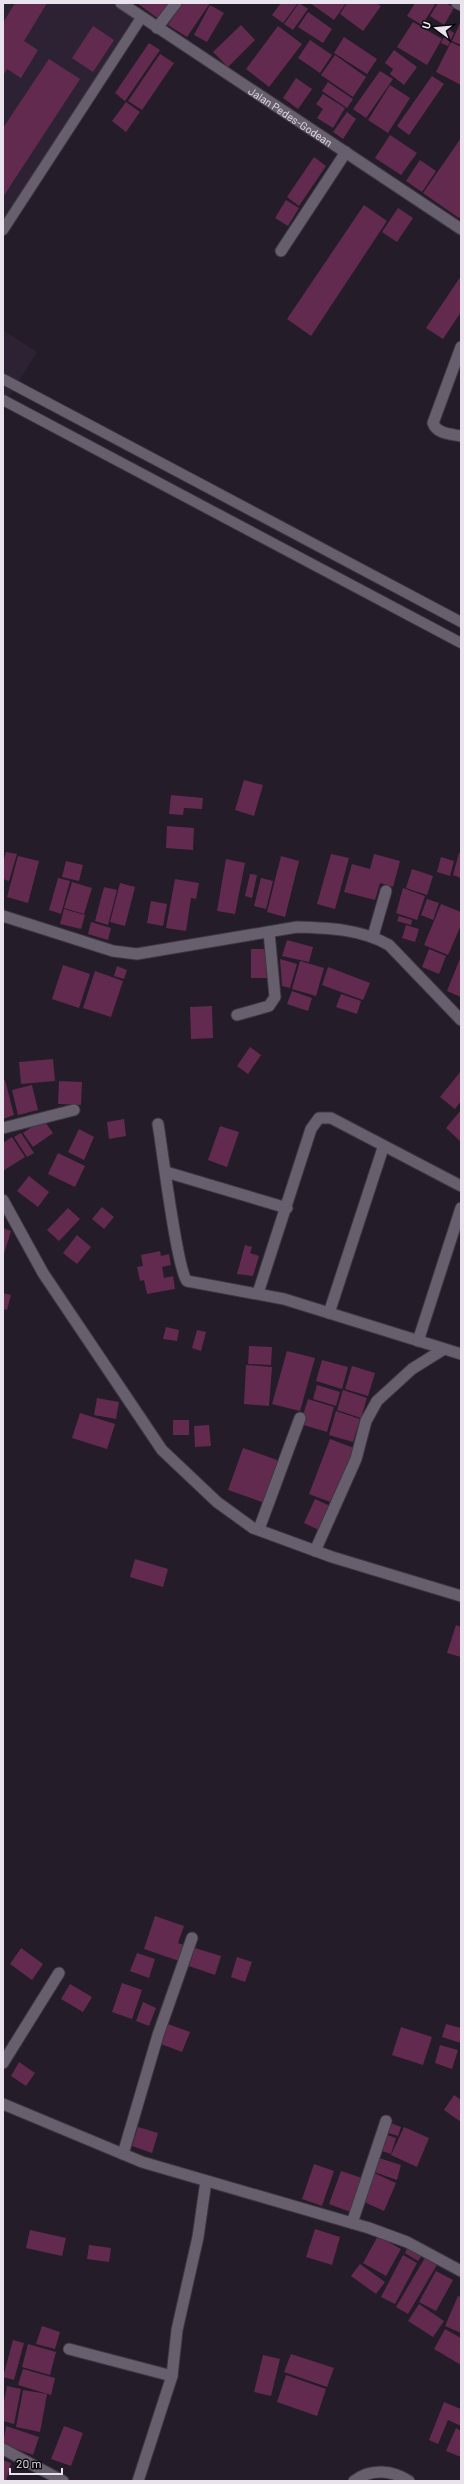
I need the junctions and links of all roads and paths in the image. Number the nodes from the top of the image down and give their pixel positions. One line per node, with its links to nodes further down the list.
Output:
1 (121, 3): 5 (street, Jalan Pedes-Godean)
2 (176, 3): 6 (street)
3 (457, 3): 4 (street)
4 (461, 5)
5 (141, 18): 6 (street, Jalan Pedes-Godean); 9 (lane)
6 (157, 28): 7 (street, Jalan Pedes-Godean)
7 (346, 152): 8 (street, Jalan Pedes-Godean); 10 (street)
8 (461, 229)
9 (3, 230)
10 (280, 251)
11 (461, 347): 14 (street)
12 (3, 379): 15 (lane)
13 (3, 400): 16 (lane)
14 (461, 436)
15 (461, 622)
16 (461, 643)
17 (386, 891): 20 (street)
18 (3, 916): 19 (street)
19 (269, 932): 20 (street); 21 (street)
20 (373, 936): 22 (street)
21 (237, 1015)
22 (461, 1020)
23 (74, 1110): 25 (street)
24 (158, 1124): 27 (street)
25 (3, 1128)
26 (384, 1148): 28 (street); 30 (street); 33 (street)
27 (166, 1172): 30 (street); 32 (street)
28 (461, 1186)
29 (3, 1200): 38 (street)
30 (287, 1208): 32 (street)
31 (461, 1208): 34 (street)
32 (258, 1293): 33 (street)
33 (329, 1313): 34 (street)
34 (418, 1341): 35 (street)
35 (444, 1349): 36 (street); 39 (street)
36 (461, 1354)
37 (300, 1418): 38 (street)
38 (258, 1530): 39 (street)
39 (315, 1551): 40 (street)
40 (461, 1596)
41 (192, 1938): 46 (street)
42 (59, 1973): 43 (street)
43 (3, 2063)
44 (3, 2104): 46 (street)
45 (386, 2121): 48 (street)
46 (123, 2154): 47 (street)
47 (206, 2181): 48 (street); 51 (street)
48 (352, 2223): 49 (street)
49 (461, 2271)
50 (69, 2349): 51 (street)
51 (172, 2376): 54 (street)
52 (3, 2450): 53 (street)
53 (63, 2481)
54 (138, 2481)
55 (354, 2481): 56 (street)
56 (409, 2481)

